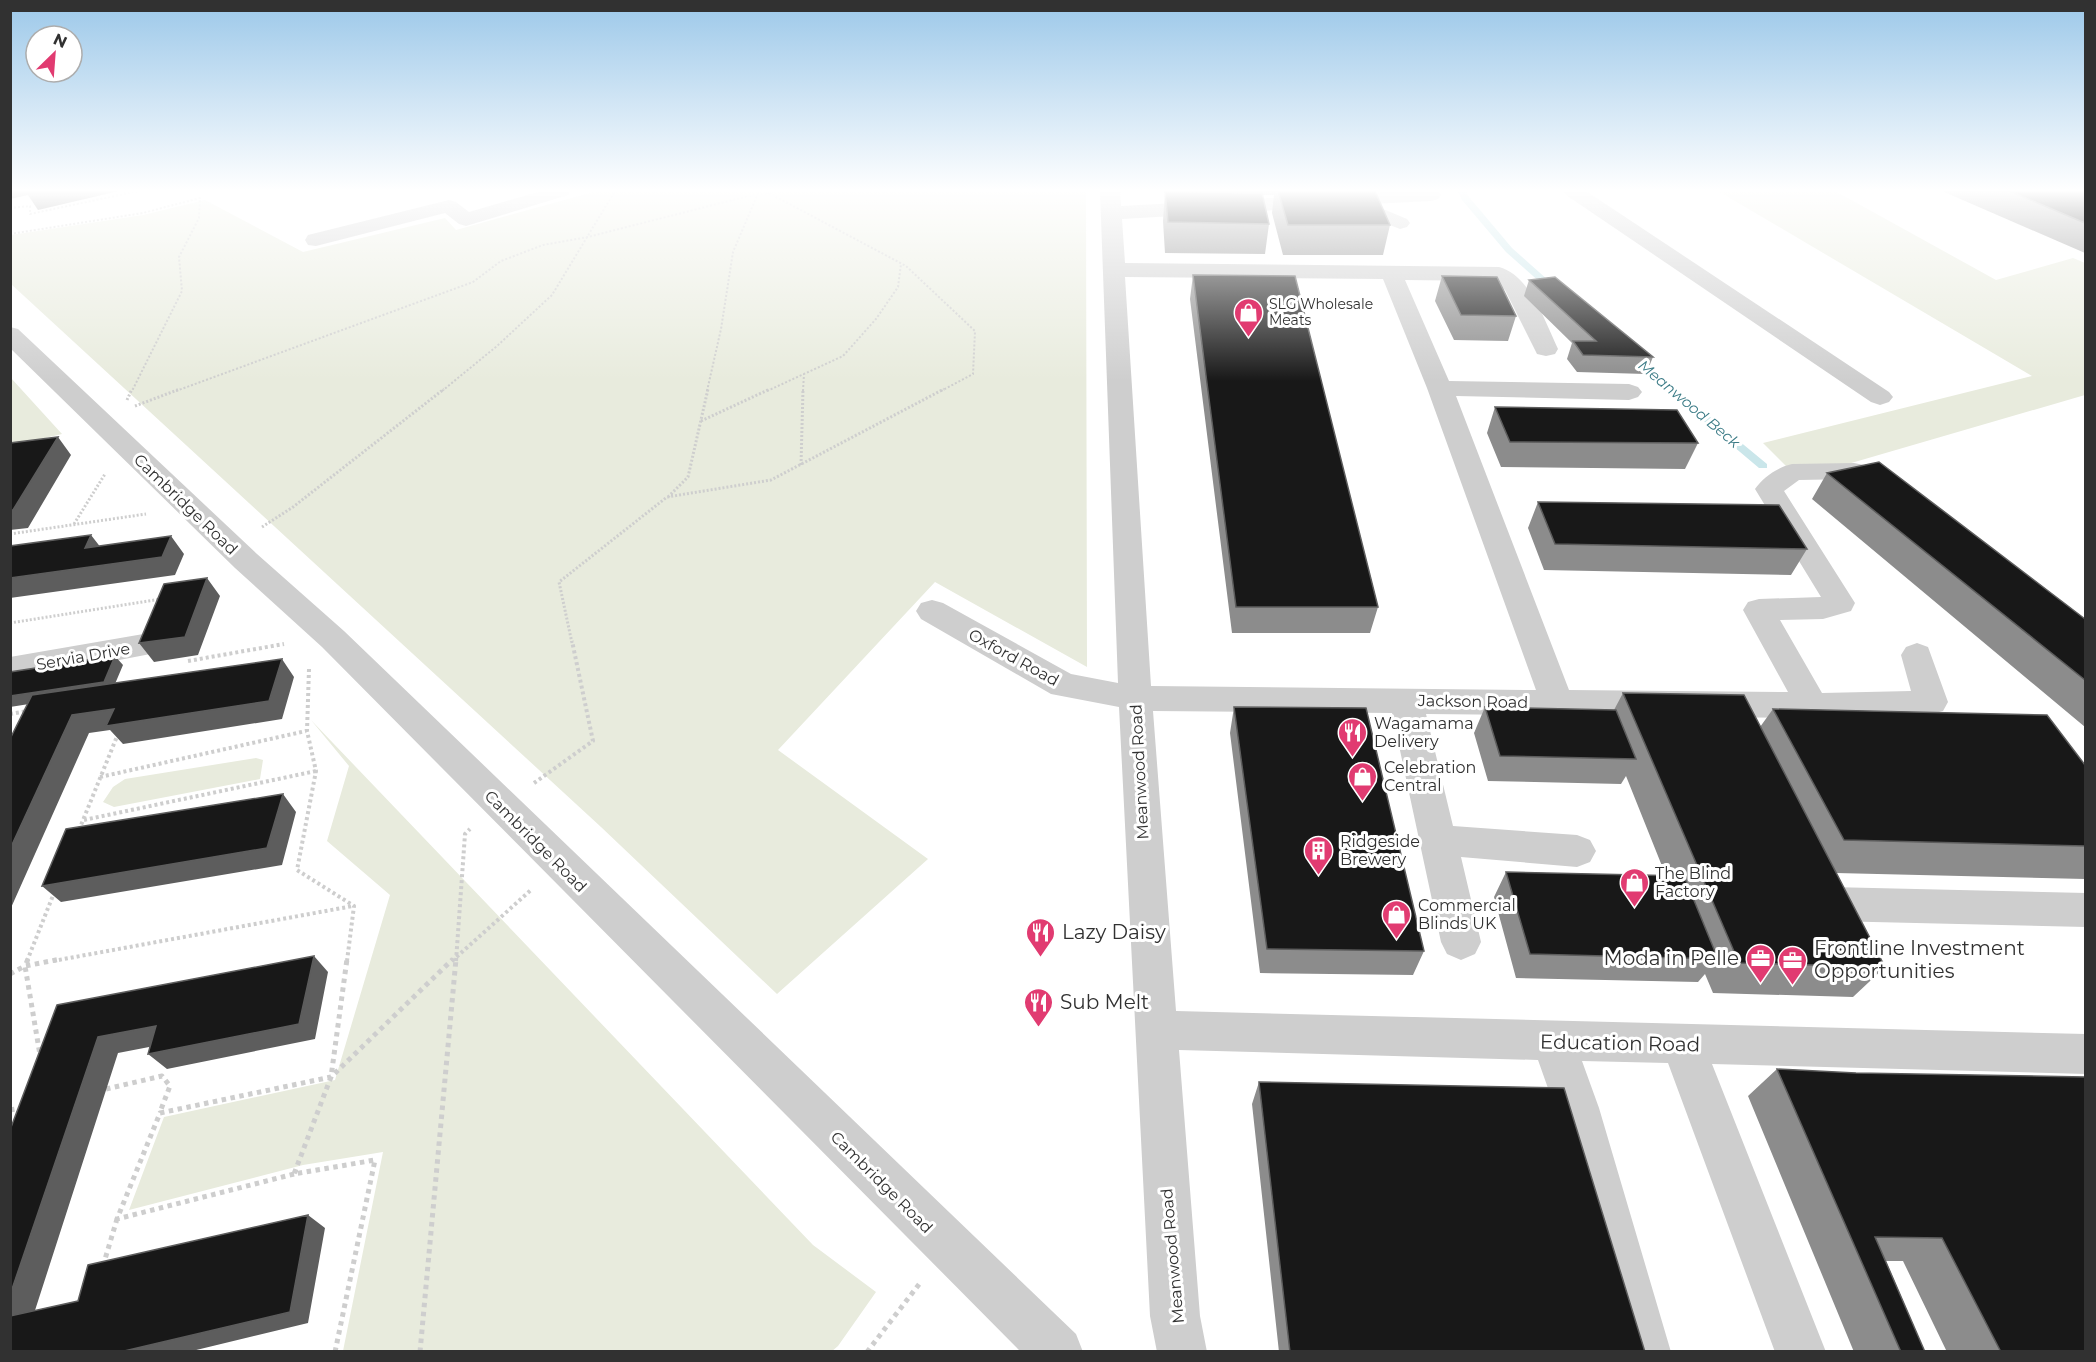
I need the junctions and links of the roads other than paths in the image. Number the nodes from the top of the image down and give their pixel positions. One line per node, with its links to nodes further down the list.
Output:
1 (1113, 255): 3 (street, Meanwood Road)
2 (1668, 255): 9 (street)
3 (1113, 270): 4 (street); 15 (street, Meanwood Road)
4 (1392, 275): 6 (street); 7 (street)
5 (10, 334): 28 (street, Cambridge Road)
6 (1546, 349)
7 (1440, 388): 8 (street); 17 (street)
8 (1629, 392)
9 (1880, 397)
10 (1854, 471): 18 (street)
11 (932, 611): 15 (street, Oxford Road)
12 (155, 643): 14 (street, Servia Drive)
13 (1917, 655): 18 (street, Jackson Road)
14 (10, 669)
15 (1135, 698): 16 (street, Jackson Road); 24 (street, Meanwood Road)
16 (1406, 700): 17 (street, Jackson Road); 19 (street)
17 (1557, 702): 18 (street, Jackson Road)
18 (1811, 704)
19 (1438, 840): 20 (street); 23 (street)
20 (1577, 850)
21 (1830, 904): 22 (street)
22 (2085, 910)
23 (1461, 942)
24 (1155, 1030): 25 (street, Education Road); 29 (street, Meanwood Road)
25 (1553, 1041): 26 (street, Education Road); 30 (street)
26 (1683, 1045): 27 (street, Education Road); 31 (street)
27 (2085, 1054)
28 (1058, 1352)
29 (1182, 1352)
30 (1646, 1352)
31 (1801, 1352)

